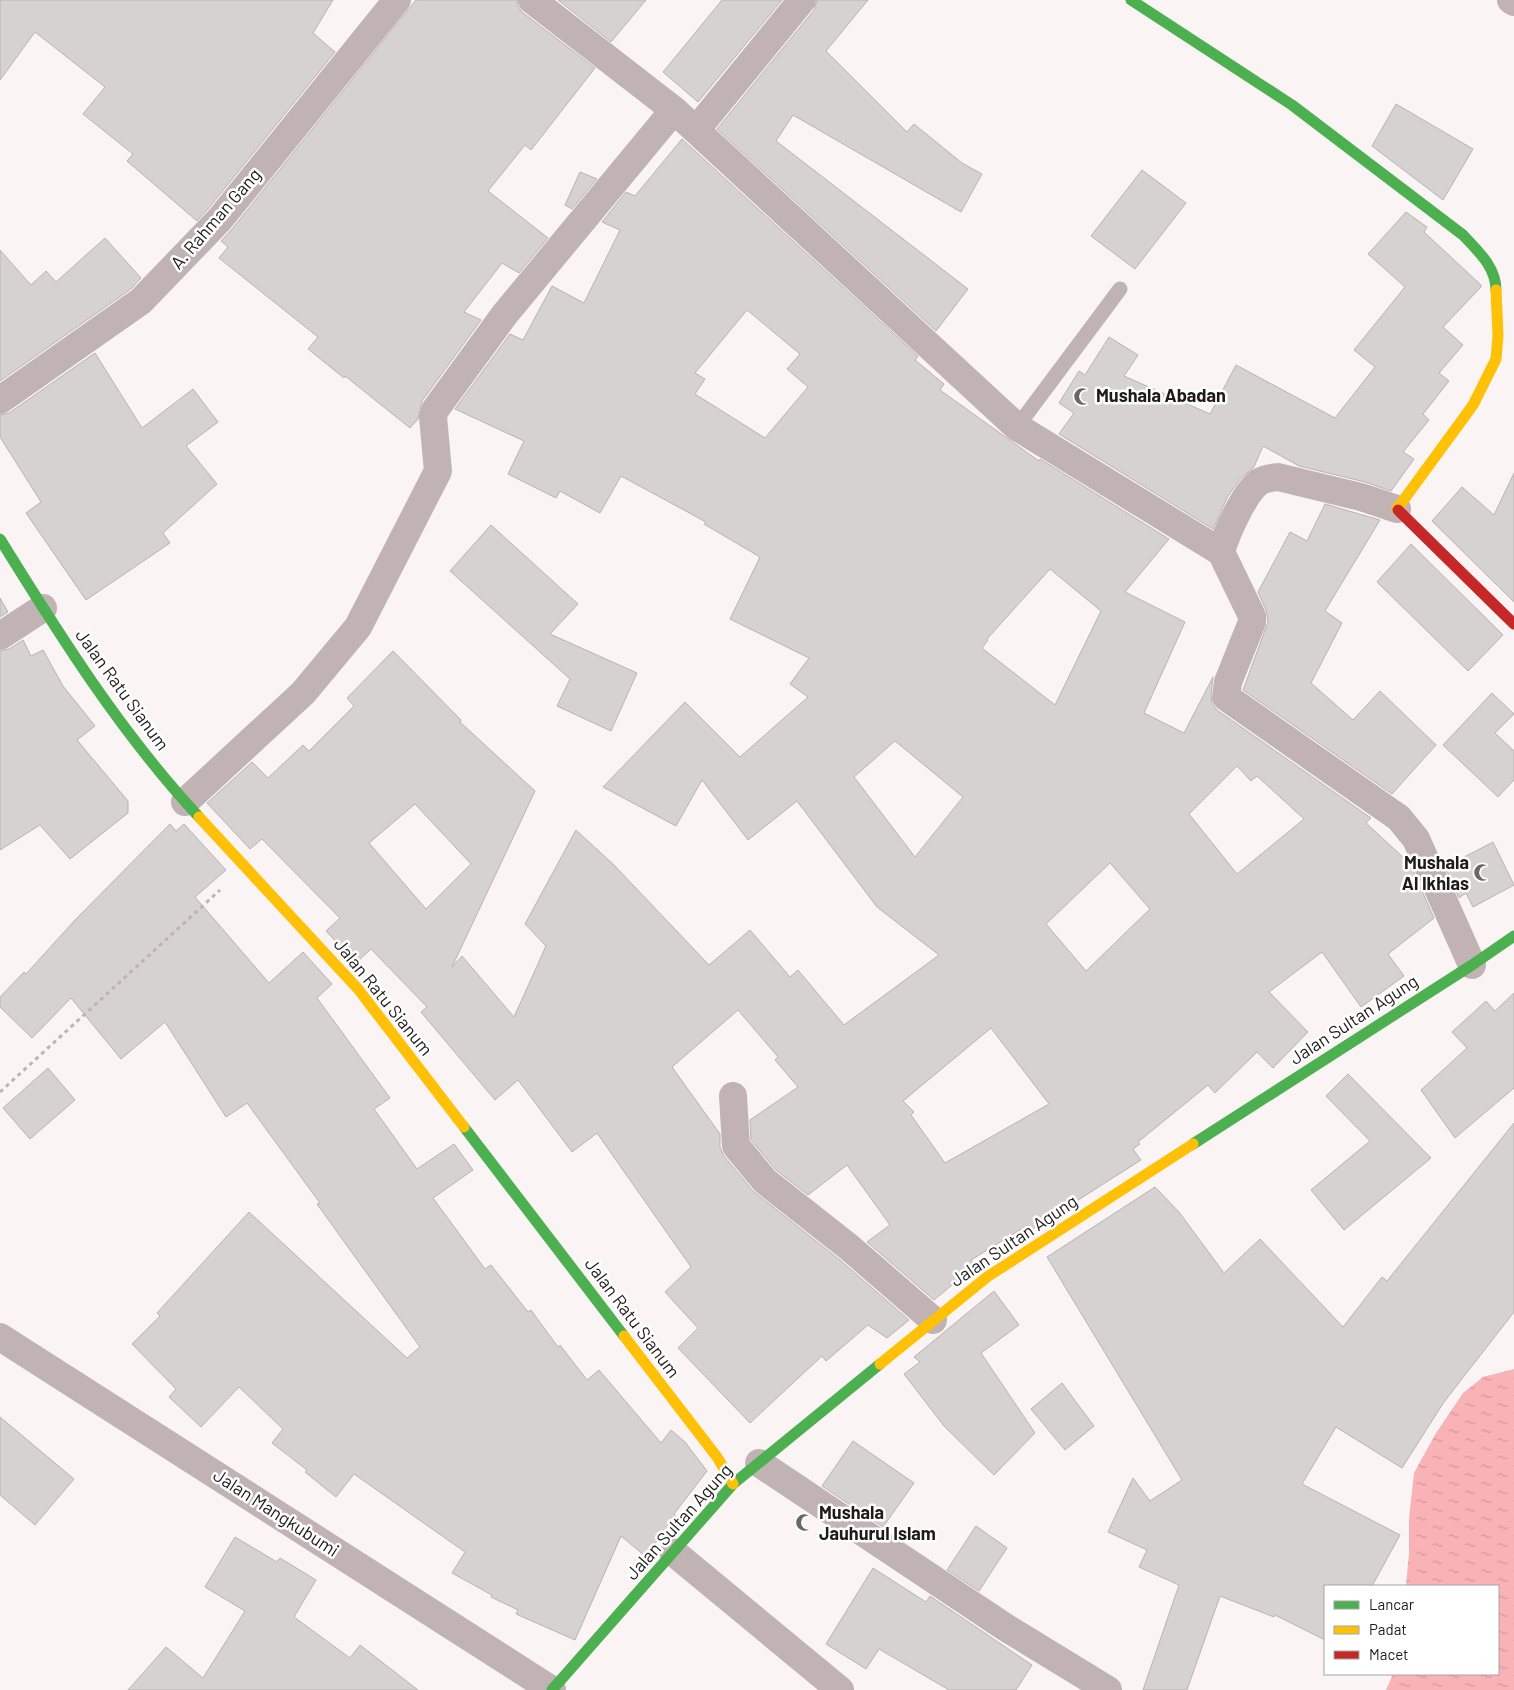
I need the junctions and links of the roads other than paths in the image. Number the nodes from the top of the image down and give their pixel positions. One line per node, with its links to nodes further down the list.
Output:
1 (397, 0): 8 (street, A. Rahman Gang)
2 (532, 0): 5 (street)
3 (802, 0): 6 (street)
4 (1131, 0): 10 (street)
5 (674, 110): 6 (street); 16 (street)
6 (696, 130): 9 (street)
7 (1120, 289): 9 (lane)
8 (0, 400)
9 (1017, 427): 12 (street)
10 (1397, 509): 12 (street); 14 (street)
11 (0, 539): 13 (street, Jalan Ratu Sianum)
12 (1221, 552): 18 (street)
13 (43, 608): 15 (street); 16 (street, Jalan Ratu Sianum)
14 (1514, 624)
15 (0, 636)
16 (185, 802): 23 (street, Jalan Ratu Sianum)
17 (1514, 936): 18 (street, Jalan Sultan Agung)
18 (1472, 965): 20 (street, Jalan Sultan Agung)
19 (733, 1096): 20 (street)
20 (933, 1320): 22 (street, Jalan Sultan Agung)
21 (0, 1337): 25 (street, Jalan Mangkubumi)
22 (759, 1463): 23 (street, Jalan Sultan Agung); 27 (street)
23 (733, 1484): 24 (street, Jalan Sultan Agung)
24 (673, 1552): 25 (street, Jalan Sultan Agung); 26 (street)
25 (552, 1690)
26 (840, 1690)
27 (1108, 1690)

